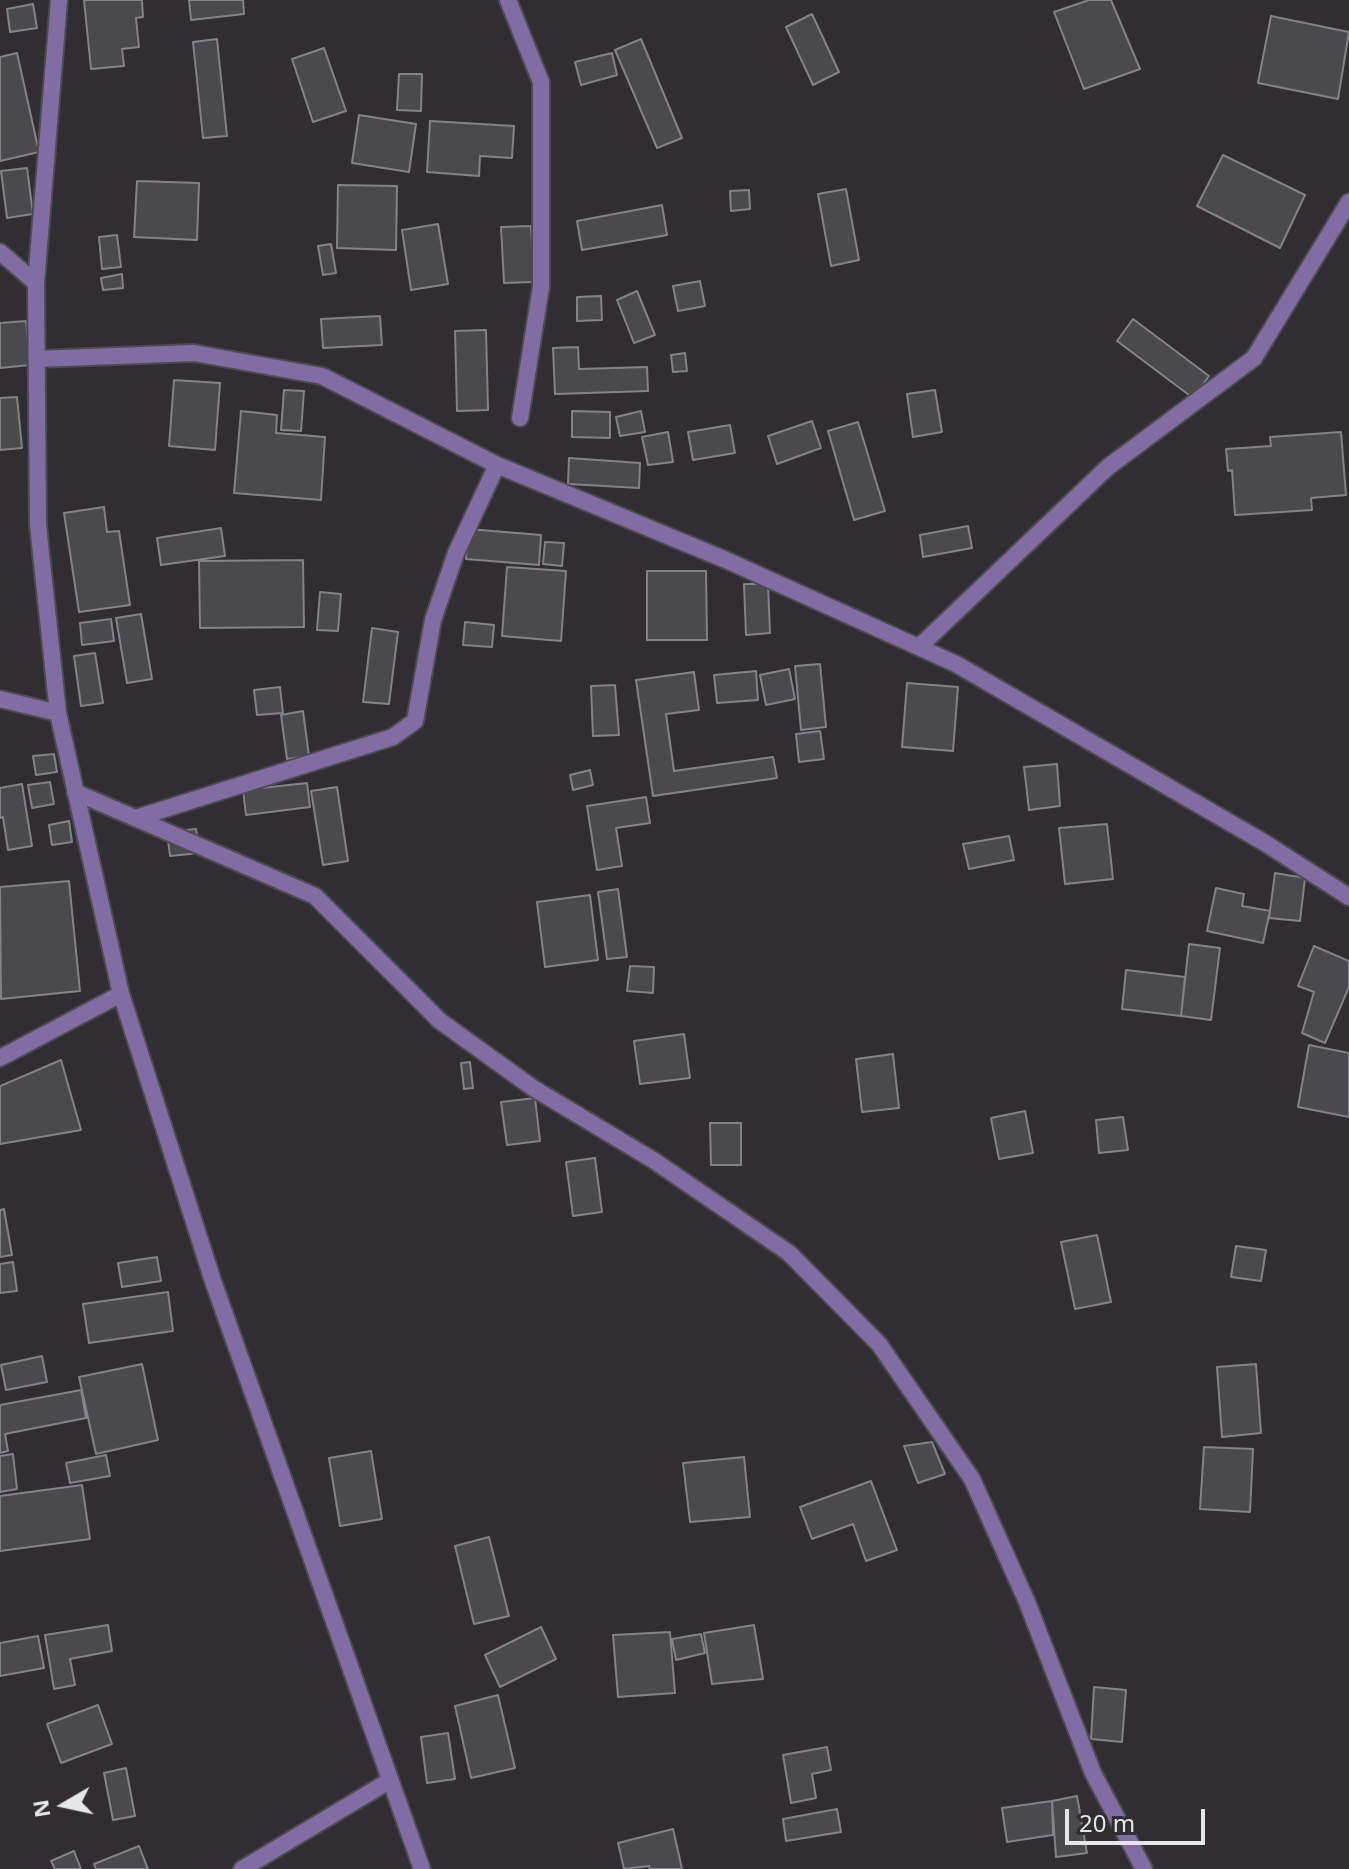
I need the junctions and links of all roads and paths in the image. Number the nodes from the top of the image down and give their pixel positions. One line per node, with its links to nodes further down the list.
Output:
1 (59, 0): 5 (street)
2 (508, 0): 7 (street)
3 (1349, 202): 9 (street)
4 (0, 252): 5 (street)
5 (36, 283): 6 (street)
6 (37, 359): 8 (street); 11 (street)
7 (520, 418)
8 (497, 465): 9 (street); 13 (street)
9 (919, 647): 14 (street)
10 (0, 699): 11 (street)
11 (58, 713): 12 (street)
12 (75, 792): 13 (street); 15 (street)
13 (136, 818): 20 (street)
14 (1349, 897)
15 (121, 994): 16 (street); 17 (street)
16 (0, 1058)
17 (389, 1781): 18 (street); 19 (street)
18 (242, 1869)
19 (422, 1869)
20 (1144, 1869)

